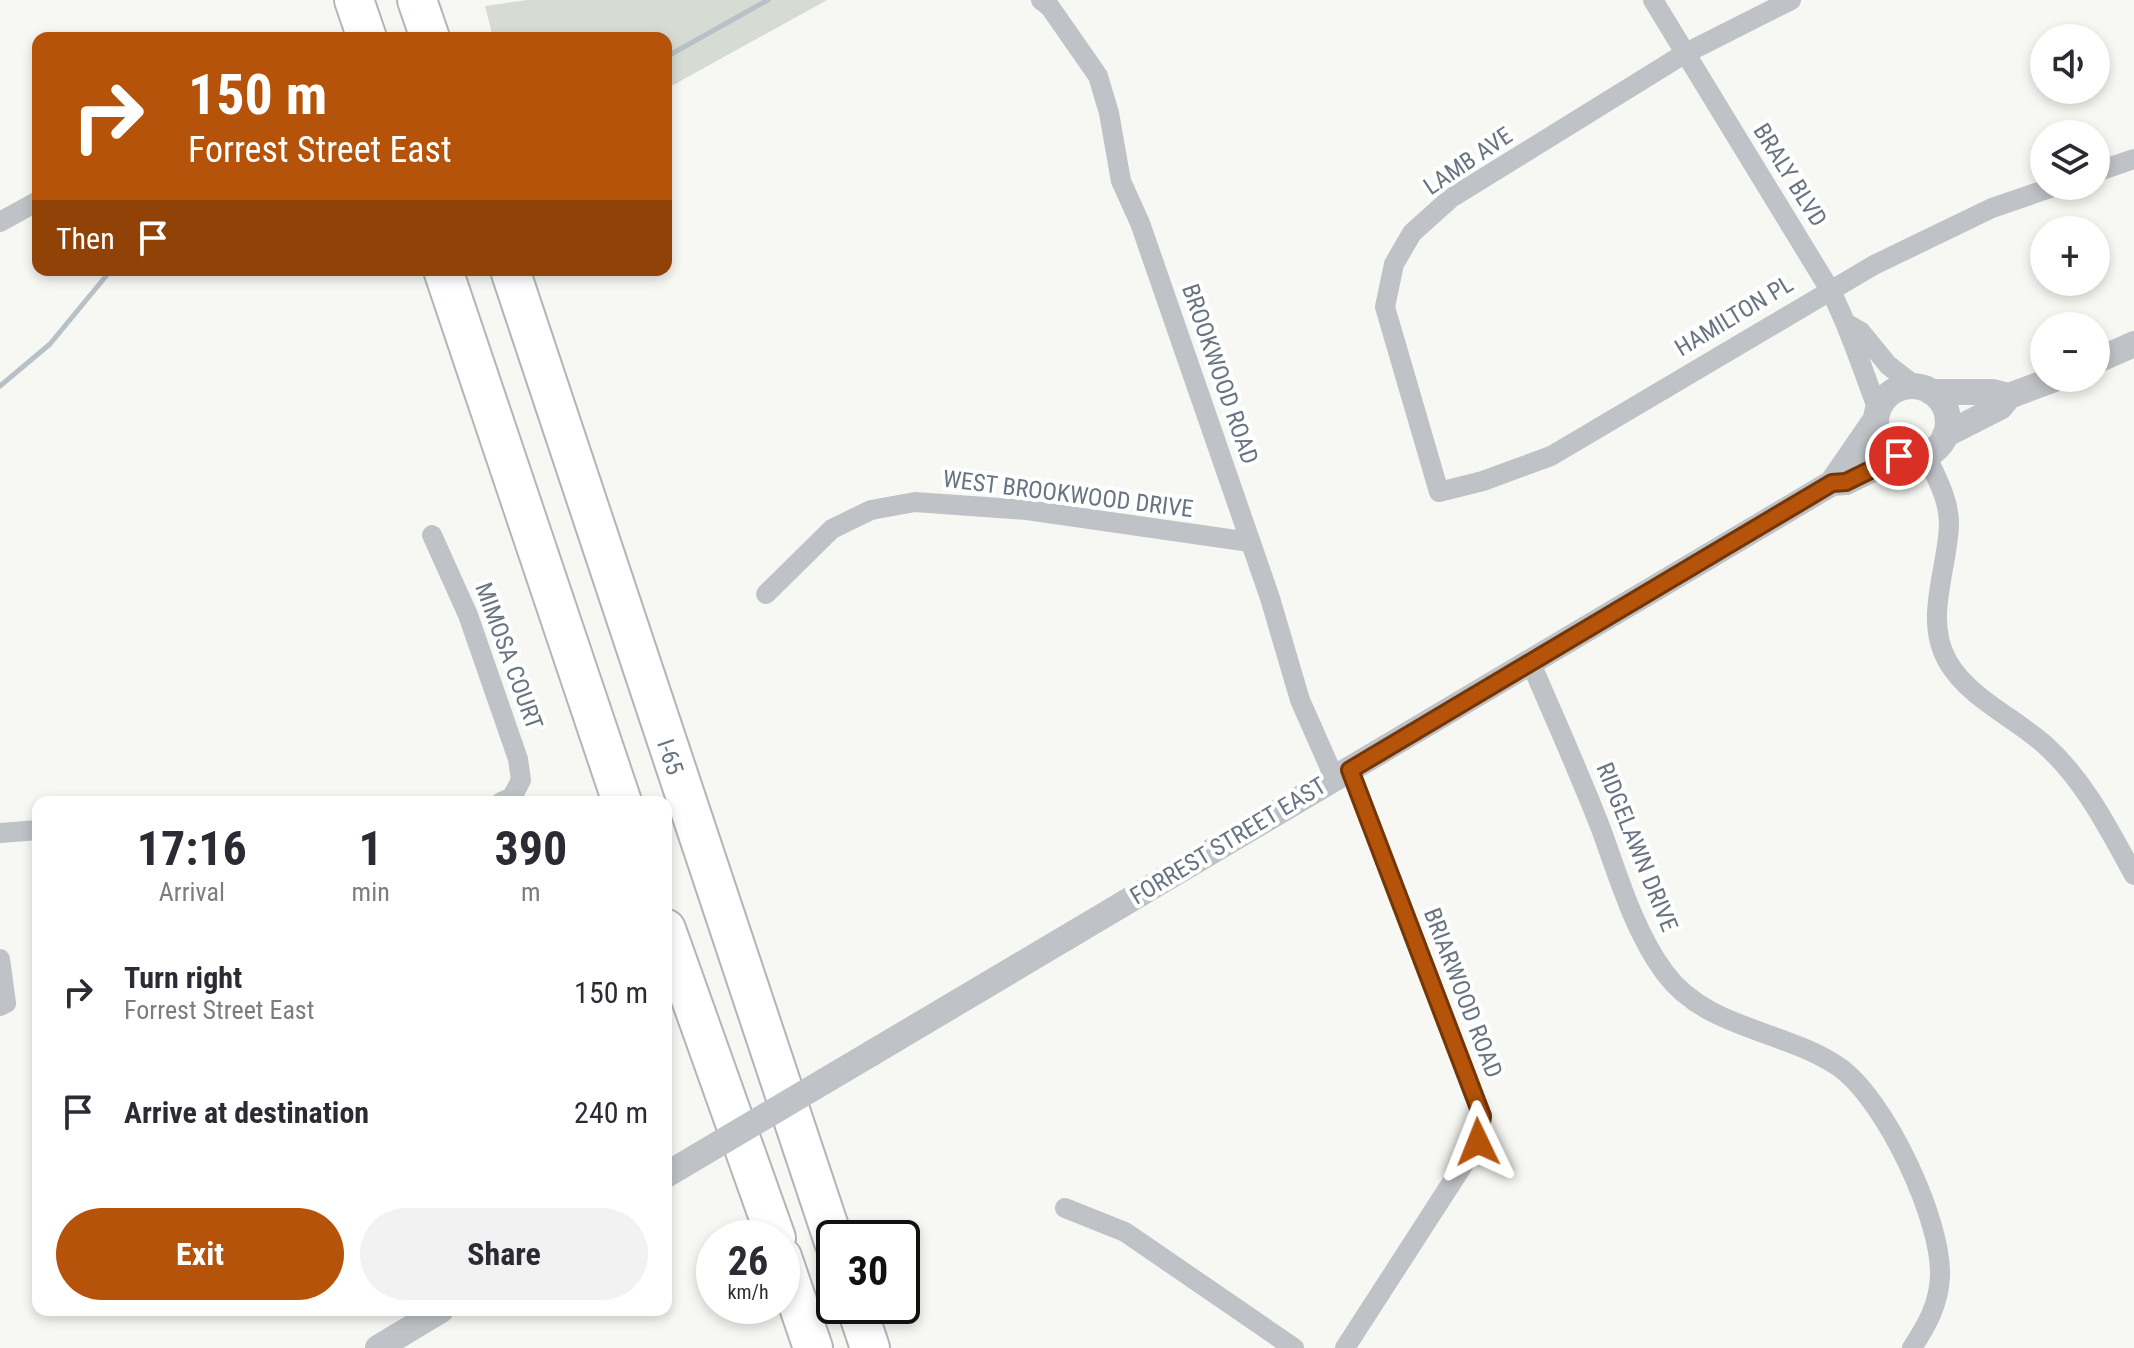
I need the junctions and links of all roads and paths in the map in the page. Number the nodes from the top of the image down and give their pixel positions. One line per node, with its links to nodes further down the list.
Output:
1 (354, 0): 6 (highway)
2 (417, 0): 7 (highway)
3 (1041, 0): 30 (street, BROOKWOOD ROAD)
4 (1653, 0): 8 (street, BRALY BLVD)
5 (1791, 0): 8 (street, LAMB AVE)
6 (365, 32)
7 (428, 32)
8 (1684, 54): 16 (street, BRALY BLVD); 28 (street, LAMB AVE)
9 (2134, 159): 10 (street)
10 (2110, 167)
11 (2030, 195): 16 (street, HAMILTON PL)
12 (32, 204): 13 (street)
13 (0, 222)
14 (445, 276): 35 (highway)
15 (512, 276): 45 (highway, I-65)
16 (1830, 290): 17 (street, BRALY BLVD); 28 (street, HAMILTON PL)
17 (1849, 325): 21 (street); 23 (street)
18 (2134, 344): 19 (street)
19 (2110, 355)
20 (2030, 388): 22 (street)
21 (1923, 389): 22 (street); 23 (street); 24 (street)
22 (2009, 396): 24 (street)
23 (1877, 414): 26 (street); 27 (street, FORREST STREET EAST)
24 (1945, 435): 25 (street)
25 (1926, 455): 26 (street); 38 (street)
26 (1899, 456): 27 (street, FORREST STREET EAST)
27 (1832, 483): 32 (street, FORREST STREET EAST)
28 (1439, 492)
29 (432, 535): 34 (street, MIMOSA COURT)
30 (1250, 542): 31 (street, WEST BROOKWOOD DRIVE); 33 (street, BROOKWOOD ROAD)
31 (766, 594)
32 (1530, 661): 33 (street, FORREST STREET EAST); 54 (street, RIDGELAWN DRIVE)
33 (1342, 774): 42 (street, FORREST STREET EAST, bridge); 53 (street, BRIARWOOD ROAD)
34 (510, 796)
35 (620, 796)
36 (32, 830): 37 (street)
37 (0, 833)
38 (2134, 875)
39 (672, 946): 44 (highway)
40 (0, 959): 41 (street)
41 (0, 1006)
42 (672, 1171)
43 (1065, 1208): 52 (street)
44 (770, 1220)
45 (827, 1220)
46 (800, 1310): 50 (highway)
47 (431, 1316): 49 (street)
48 (862, 1324): 51 (highway)
49 (378, 1348)
50 (813, 1348)
51 (870, 1348)
52 (1294, 1348)
53 (1345, 1348)
54 (1912, 1348)

